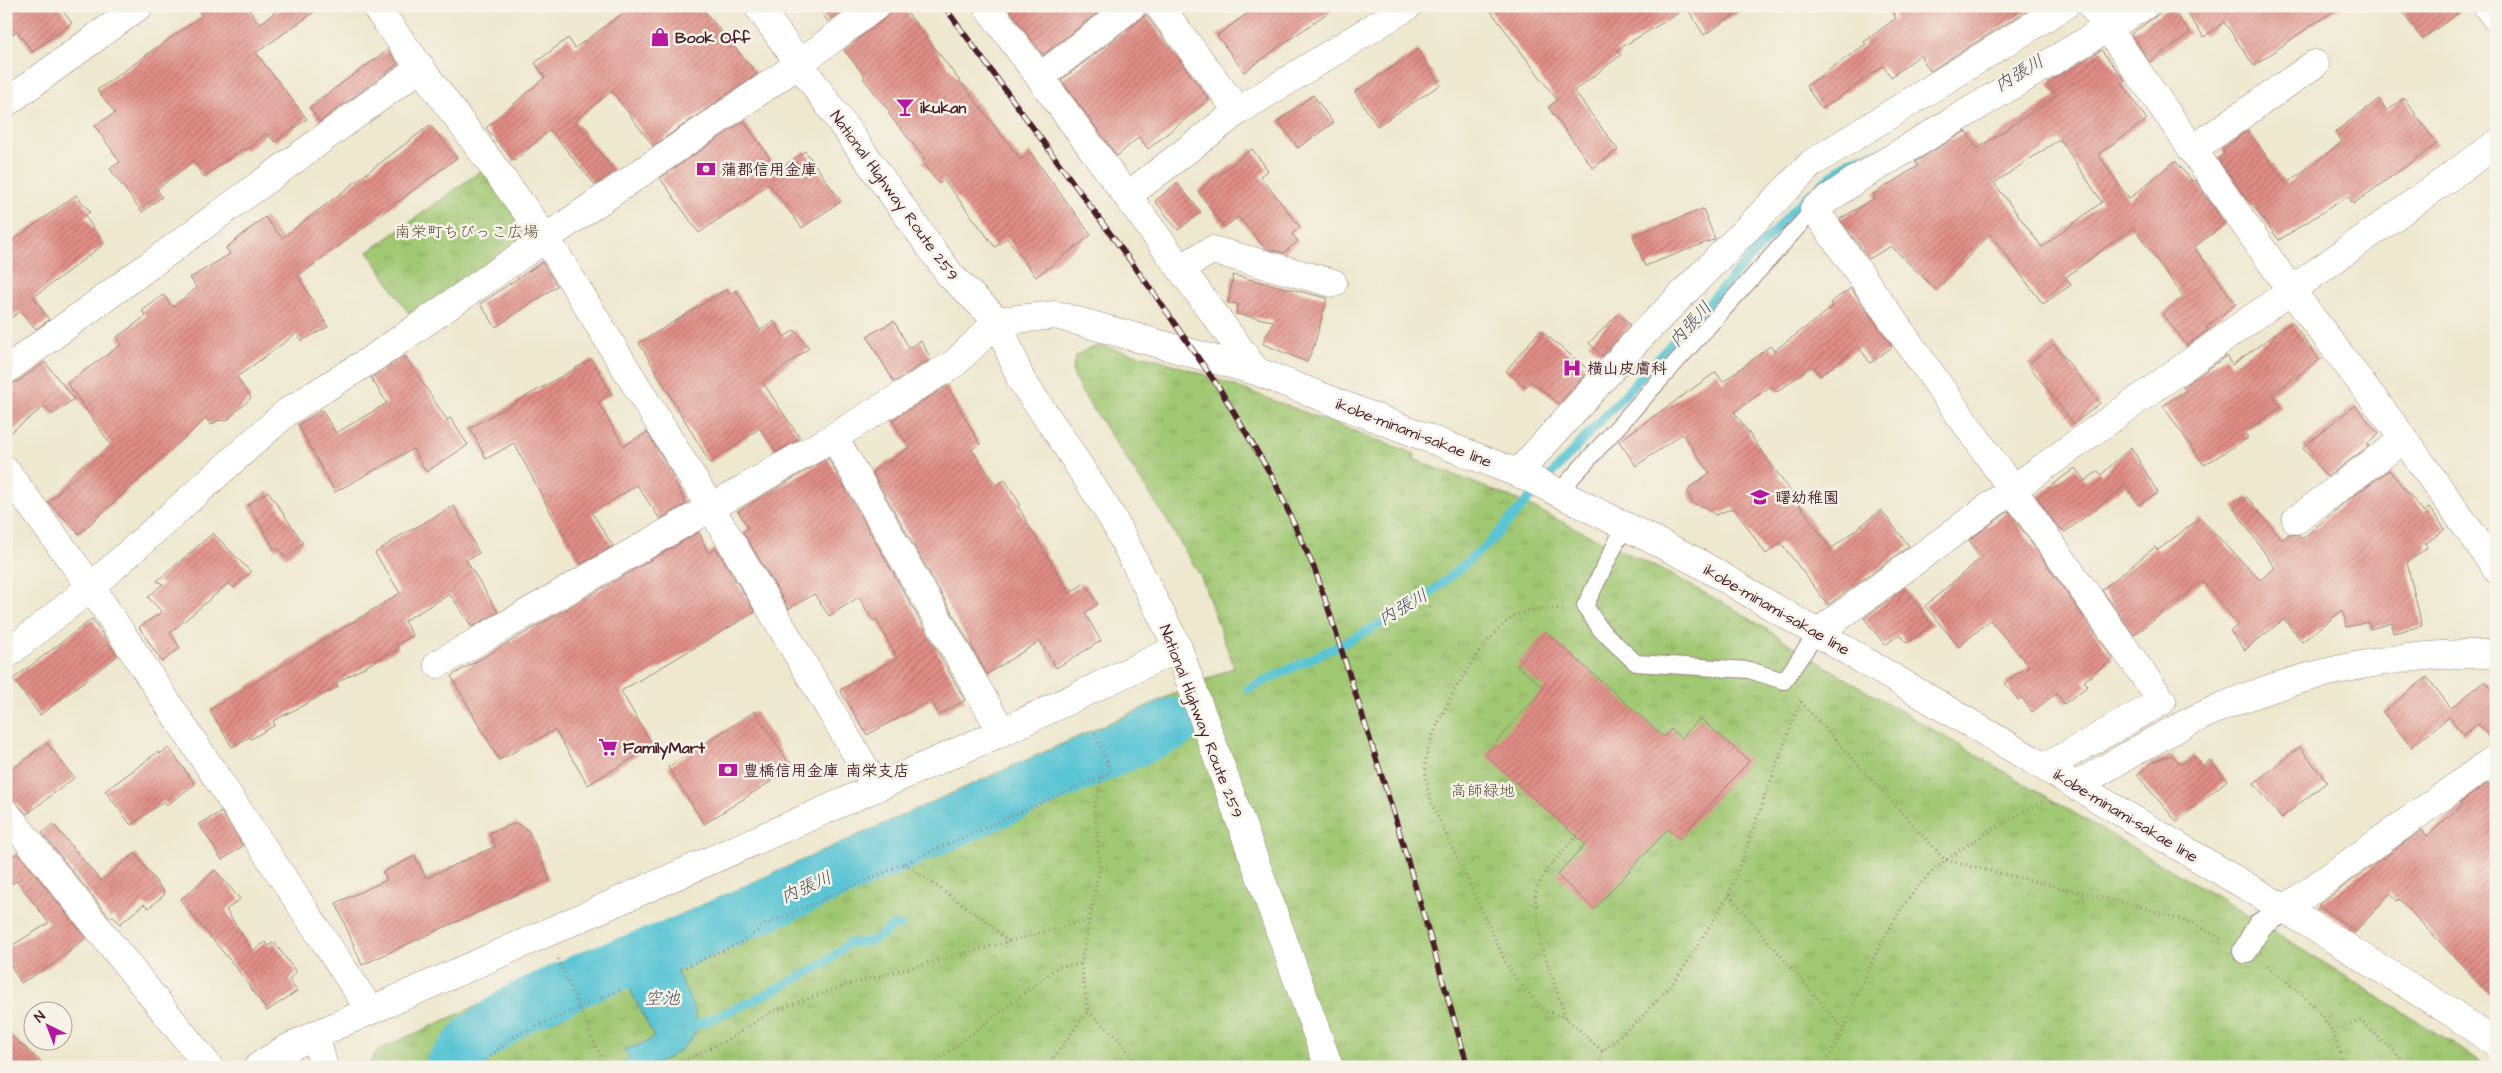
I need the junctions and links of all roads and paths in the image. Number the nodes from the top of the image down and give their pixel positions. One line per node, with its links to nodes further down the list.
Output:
1 (139, 6): 19 (main road)
2 (375, 6): 17 (main road)
3 (758, 6): 15 (main road, National Highway Route 259)
4 (876, 6): 15 (main road)
5 (987, 6): 18 (main road)
6 (1132, 6): 18 (main road)
7 (1160, 6): 20 (main road)
8 (1408, 6): 20 (main road)
9 (2064, 6): 35 (main road)
10 (2092, 6): 14 (main road)
11 (2144, 6): 14 (main road)
12 (2487, 6): 13 (main road)
13 (2496, 18)
14 (2106, 30): 22 (main road); 24 (main road)
15 (799, 64): 25 (main road); 29 (main road, National Highway Route 259)
16 (2315, 64): 22 (main road)
17 (421, 67): 25 (main road); 30 (main road)
18 (1040, 77): 23 (main road)
19 (6, 103)
20 (1238, 111): 23 (main road)
21 (2496, 144): 28 (main road)
22 (2192, 150): 28 (main road)
23 (1128, 196): 26 (main road)
24 (1814, 210): 36 (main road); 37 (lane)
25 (546, 238): 38 (main road); 43 (main road)
26 (1181, 268): 27 (main road); 31 (main road)
27 (1333, 283)
28 (2290, 289): 33 (main road); 36 (main road)
29 (998, 321): 31 (main road, ikobe-minami-sakae line); 32 (main road); 47 (main road, National Highway Route 259)
30 (6, 370)
31 (1256, 371): 35 (main road, ikobe-minami-sakae line)
32 (834, 438): 38 (main road); 54 (main road)
33 (2404, 440): 39 (main road); 41 (main road)
34 (6, 471): 43 (main road)
35 (1521, 474): 37 (main road, ikobe-minami-sakae line)
36 (2013, 489): 46 (main road); 56 (main road)
37 (1558, 493): 40 (main road, ikobe-minami-sakae line)
38 (711, 508): 50 (main road); 58 (main road)
39 (2296, 520)
40 (1625, 525): 44 (lane); 46 (main road, ikobe-minami-sakae line)
41 (2496, 568)
42 (1414, 586): 45 (path)
43 (91, 587): 49 (main road); 74 (main road)
44 (1585, 606): 51 (lane); 76 (path)
45 (1431, 608)
46 (1818, 633): 51 (lane); 56 (main road, ikobe-minami-sakae line)
47 (1178, 648): 54 (main road); 93 (main road, National Highway Route 259)
48 (2496, 654): 59 (main road)
49 (6, 655)
50 (438, 664)
51 (1784, 681): 52 (path)
52 (1801, 702): 62 (path); 64 (path)
53 (1094, 730): 57 (path)
54 (1002, 732): 58 (main road)
55 (2496, 758): 65 (main road)
56 (2046, 767): 59 (main road, ikobe-minami-sakae line)
57 (1102, 777): 63 (path); 66 (path)
58 (876, 787): 74 (main road)
59 (2065, 790): 62 (path); 65 (main road, ikobe-minami-sakae line)
60 (1605, 804): 76 (path)
61 (6, 813): 83 (main road)
62 (1945, 860): 68 (path); 77 (path)
63 (904, 863): 67 (path); 70 (path)
64 (1729, 895): 77 (path); 81 (path)
65 (2285, 909): 68 (street); 80 (main road, ikobe-minami-sakae line)
66 (1089, 920): 67 (path); 69 (path)
67 (1009, 942): 89 (path)
68 (2245, 951): 78 (path)
69 (1081, 964): 75 (path); 90 (path)
70 (681, 969)
71 (566, 979): 73 (path)
72 (622, 989): 73 (path)
73 (579, 1008): 82 (path); 86 (path)
74 (370, 1010): 79 (main road)
75 (1088, 1011): 91 (path); 92 (path)
76 (1566, 1018): 81 (path)
77 (1844, 1030): 95 (path)
78 (2331, 1030): 96 (path); 97 (path)
79 (315, 1035): 84 (main road); 85 (main road)
80 (2496, 1044)
81 (1602, 1051): 94 (path)
82 (603, 1062): 87 (path); 88 (path)
83 (209, 1067)
84 (258, 1067)
85 (324, 1067)
86 (480, 1067)
87 (584, 1067)
88 (616, 1067)
89 (669, 1067)
90 (929, 1067)
91 (1049, 1067)
92 (1139, 1067)
93 (1329, 1067)
94 (1599, 1067)
95 (1822, 1067)
96 (2344, 1067)
97 (2410, 1067)

